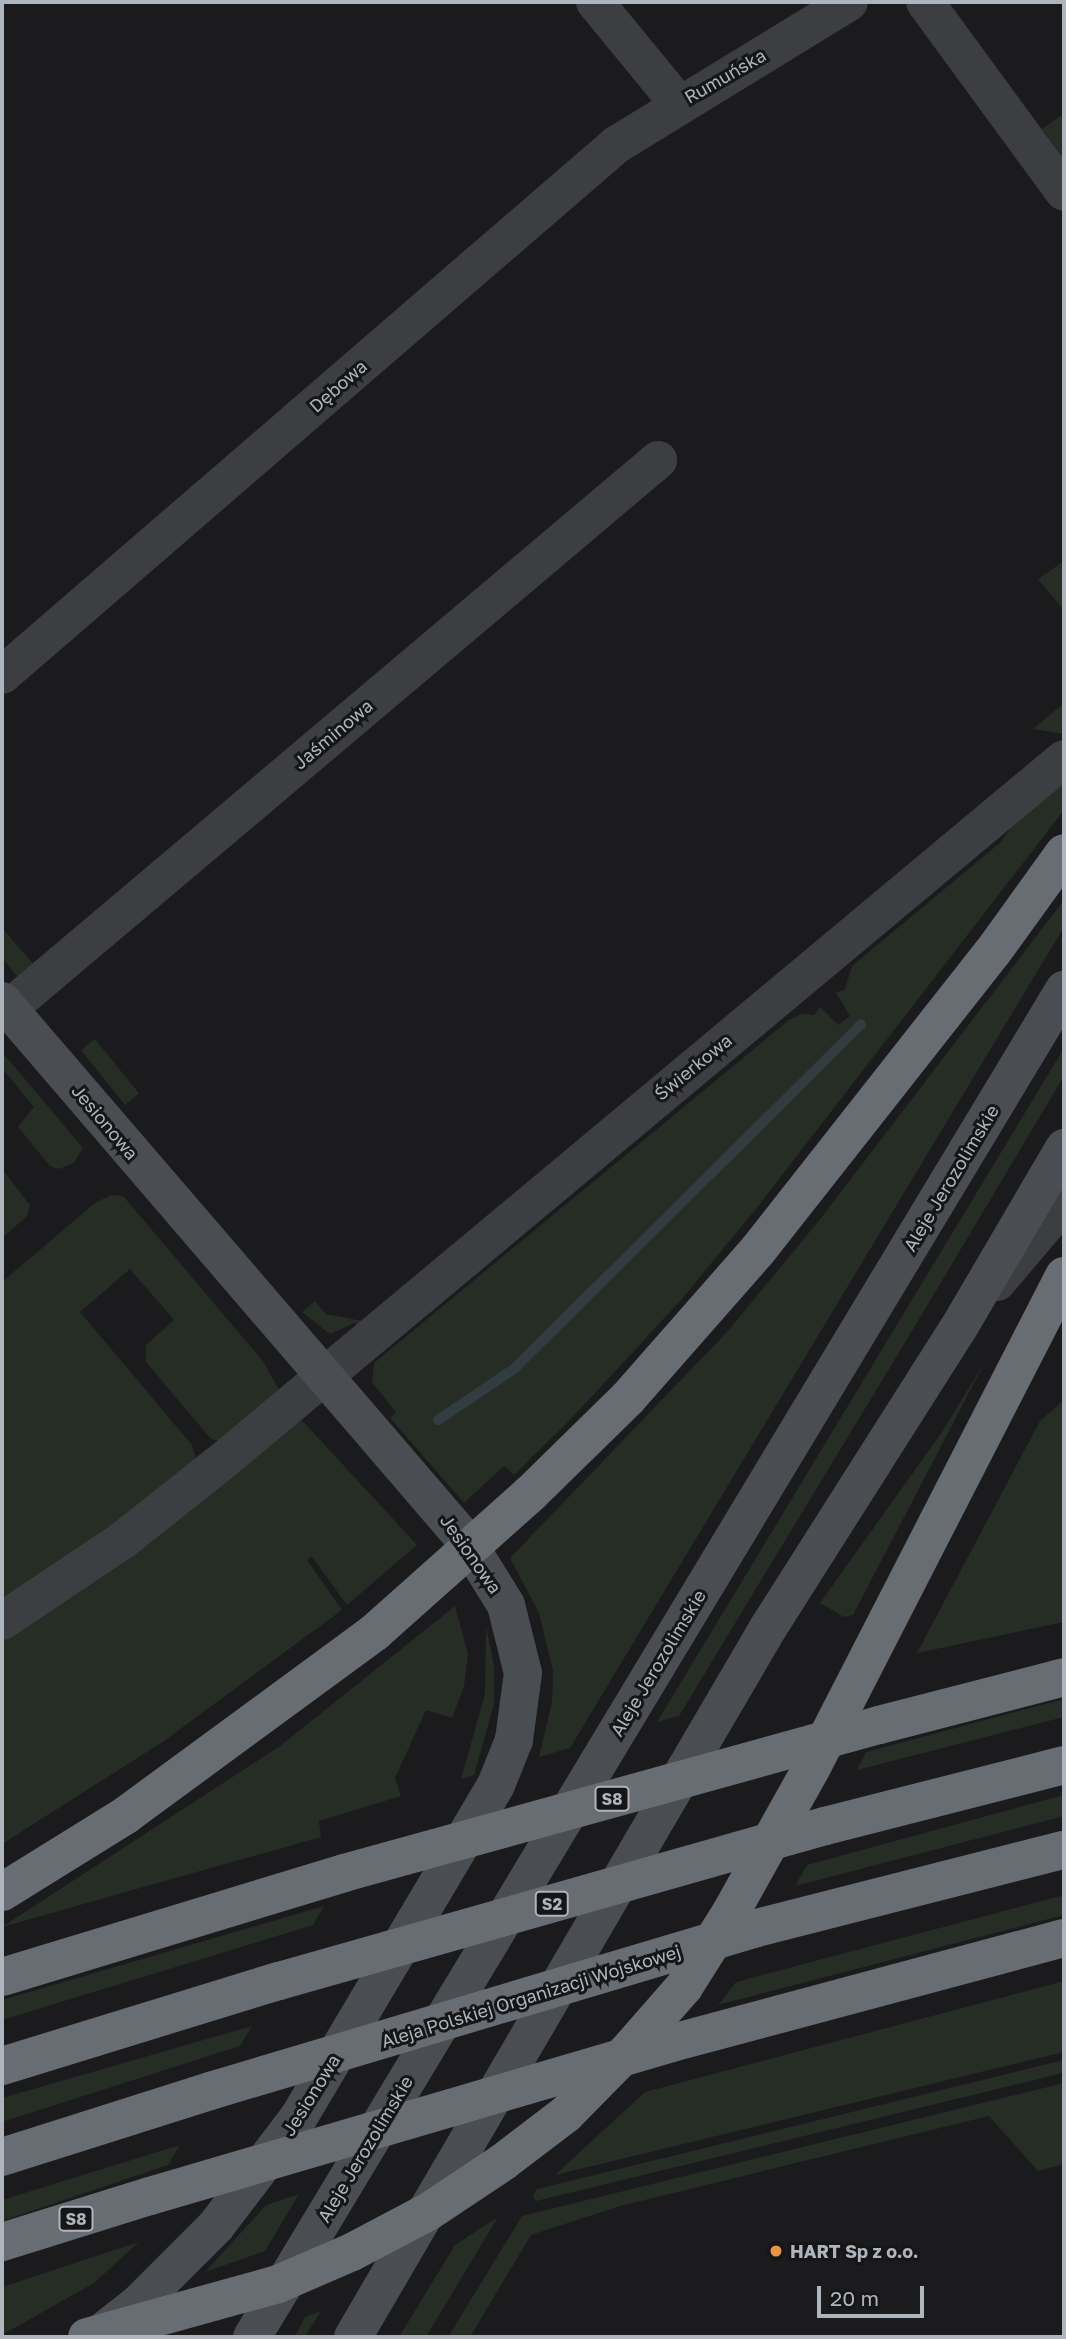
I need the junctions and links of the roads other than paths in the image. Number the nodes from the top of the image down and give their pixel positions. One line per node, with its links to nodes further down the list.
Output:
1 (595, 2): 4 (street, Rumuńska)
2 (849, 2): 4 (street, Rumuńska)
3 (925, 2): 5 (street)
4 (678, 103): 7 (street, Dębowa)
5 (1064, 192)
6 (658, 460): 11 (street, Jaśminowa)
7 (2, 674)
8 (1064, 759): 16 (street, Świerkowa)
9 (1064, 853): 21 (highway, bridge)
10 (1064, 990): 29 (main road, Aleje Jerozolimskie)
11 (5, 1005): 16 (main road, Jesionowa)
12 (1064, 1148): 15 (main road)
13 (1064, 1203): 15 (street)
14 (1064, 1276): 27 (highway, bridge)
15 (958, 1329): 30 (main road)
16 (324, 1376): 17 (street, Świerkowa); 28 (main road, Jesionowa)
17 (2, 1621)
18 (1064, 1676): 23 (highway, S8, bridge)
19 (1064, 1765): 24 (highway, S2, bridge)
20 (1064, 1850): 25 (highway, Aleja Polskiej Organizacji Wojskowej, bridge)
21 (2, 1892)
22 (1064, 1938): 26 (highway, S8, bridge)
23 (2, 1977)
24 (2, 2066)
25 (2, 2157)
26 (2, 2242)
27 (87, 2337)
28 (96, 2337)
29 (252, 2337)
30 (353, 2337)

